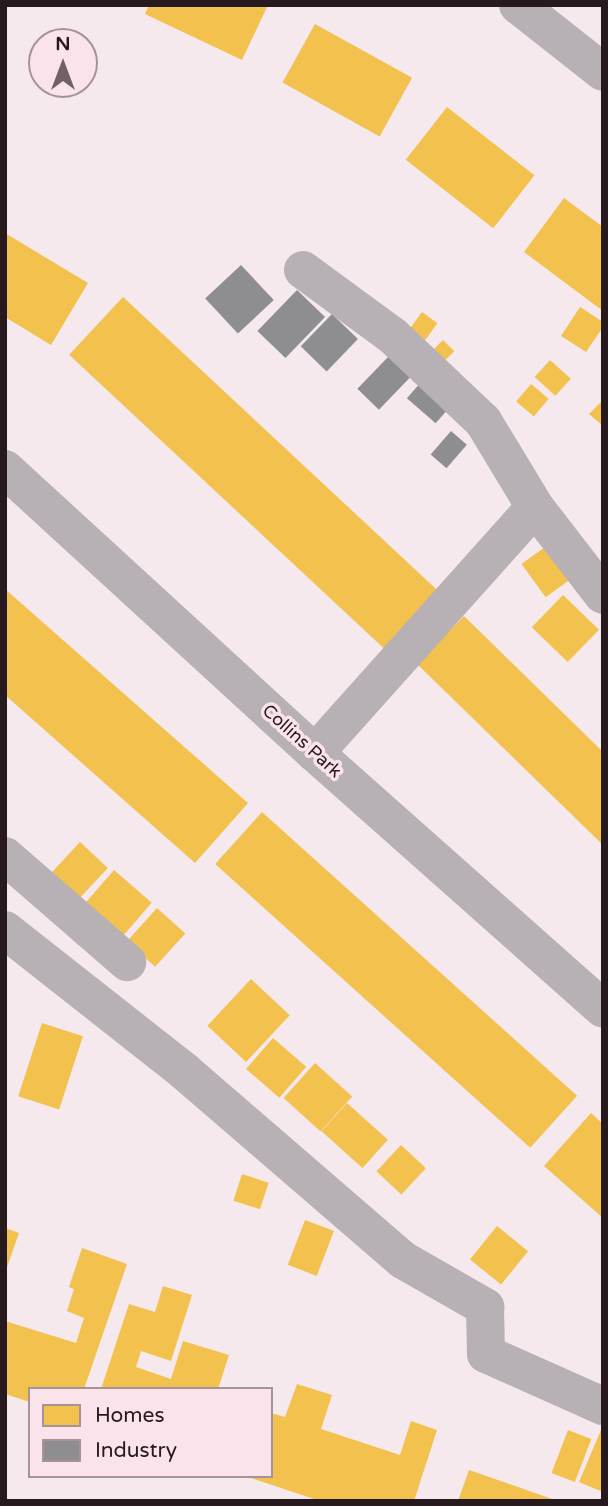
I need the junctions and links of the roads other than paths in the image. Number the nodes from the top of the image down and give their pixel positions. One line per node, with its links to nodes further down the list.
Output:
1 (518, 5): 2 (street)
2 (603, 72)
3 (303, 270): 5 (street)
4 (5, 469): 7 (street, Collins Park)
5 (535, 508): 6 (street); 7 (street)
6 (603, 595)
7 (315, 753): 11 (street, Collins Park)
8 (5, 856): 10 (street)
9 (5, 930): 12 (street)
10 (127, 962)
11 (603, 1009)
12 (603, 1406)

